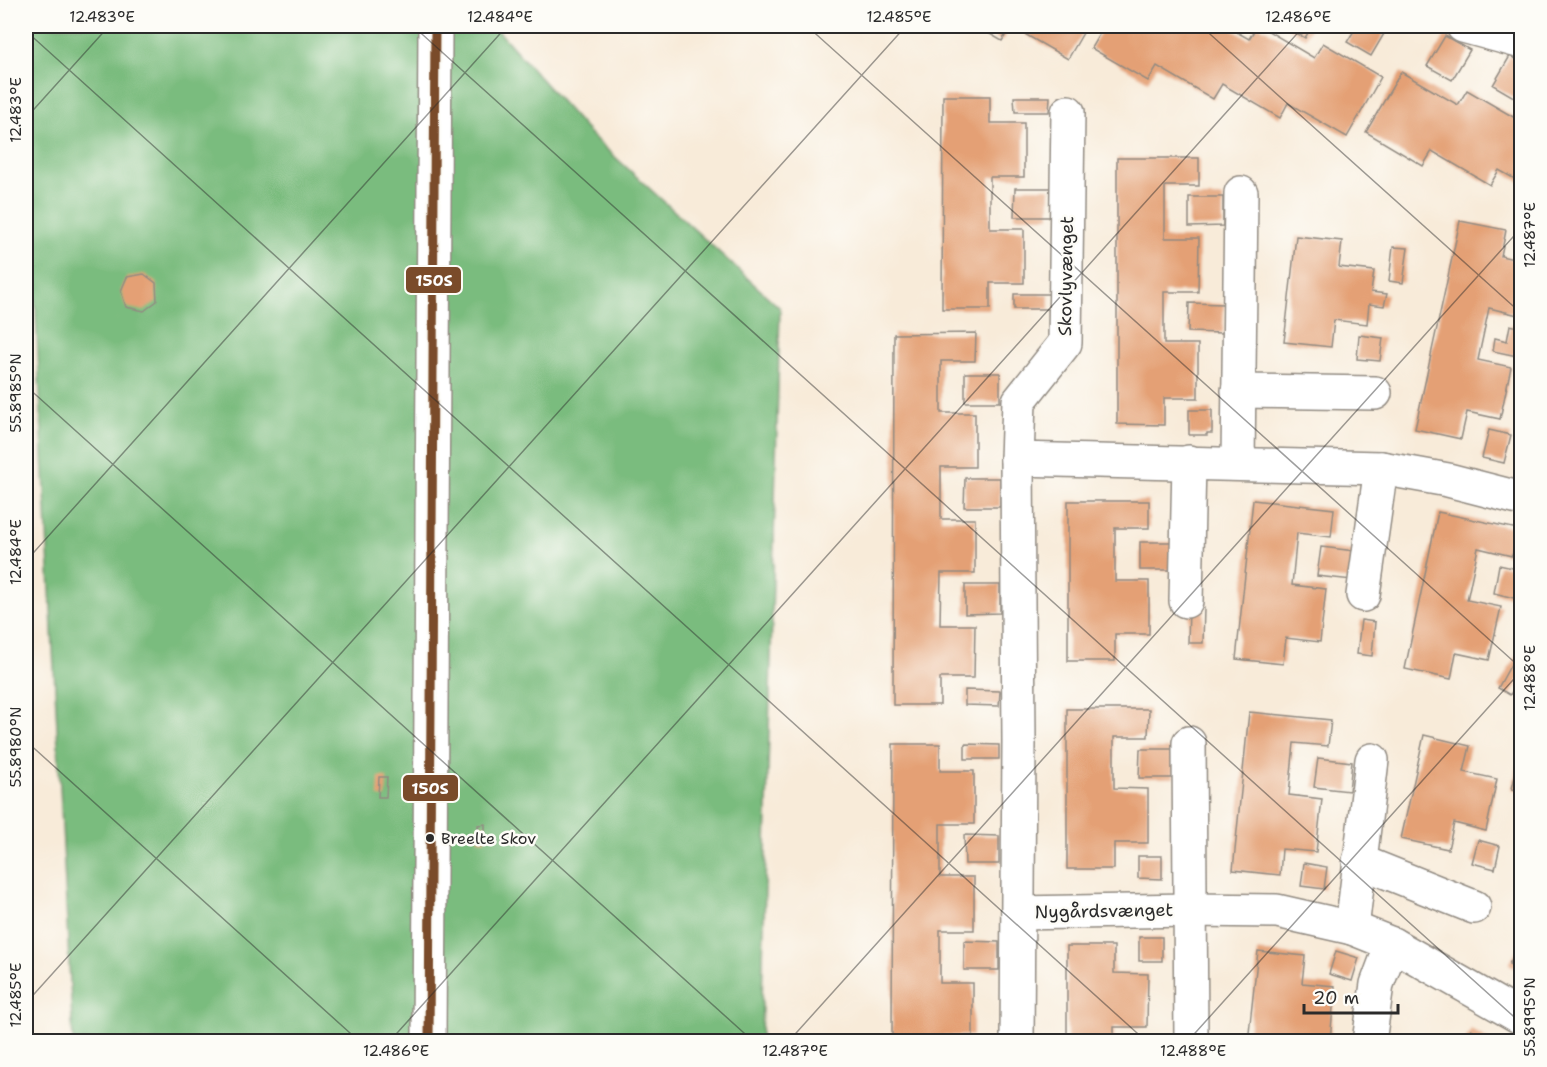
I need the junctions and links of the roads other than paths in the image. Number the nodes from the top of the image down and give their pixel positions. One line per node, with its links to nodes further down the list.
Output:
1 (435, 26): 25 (street)
2 (1463, 26): 3 (street)
3 (1521, 42)
4 (1068, 112): 8 (street, Skovlyvænget)
5 (1241, 194): 6 (street)
6 (1238, 391): 7 (street); 10 (street)
7 (1375, 393)
8 (1017, 459): 9 (street); 15 (street, Skovlyvænget)
9 (1189, 462): 10 (street); 14 (street)
10 (1238, 463): 11 (street)
11 (1381, 468): 12 (street); 13 (street)
12 (1521, 499)
13 (1363, 595)
14 (1186, 601)
15 (1019, 742): 21 (street, Nygårdsvænget)
16 (1190, 743): 20 (street, Nygårdsvænget)
17 (1372, 760): 18 (street)
18 (1359, 861): 19 (street); 22 (street)
19 (1474, 907)
20 (1190, 910): 21 (street, Nygårdsvænget); 22 (street, Nygårdsvænget); 27 (street, Nygårdsvænget)
21 (1018, 913): 26 (street, Nygårdsvænget)
22 (1352, 928): 23 (street, Nygårdsvænget)
23 (1392, 944): 24 (street, Nygårdsvænget); 28 (street)
24 (1521, 1018)
25 (429, 1041)
26 (1017, 1041)
27 (1191, 1041)
28 (1369, 1041)

